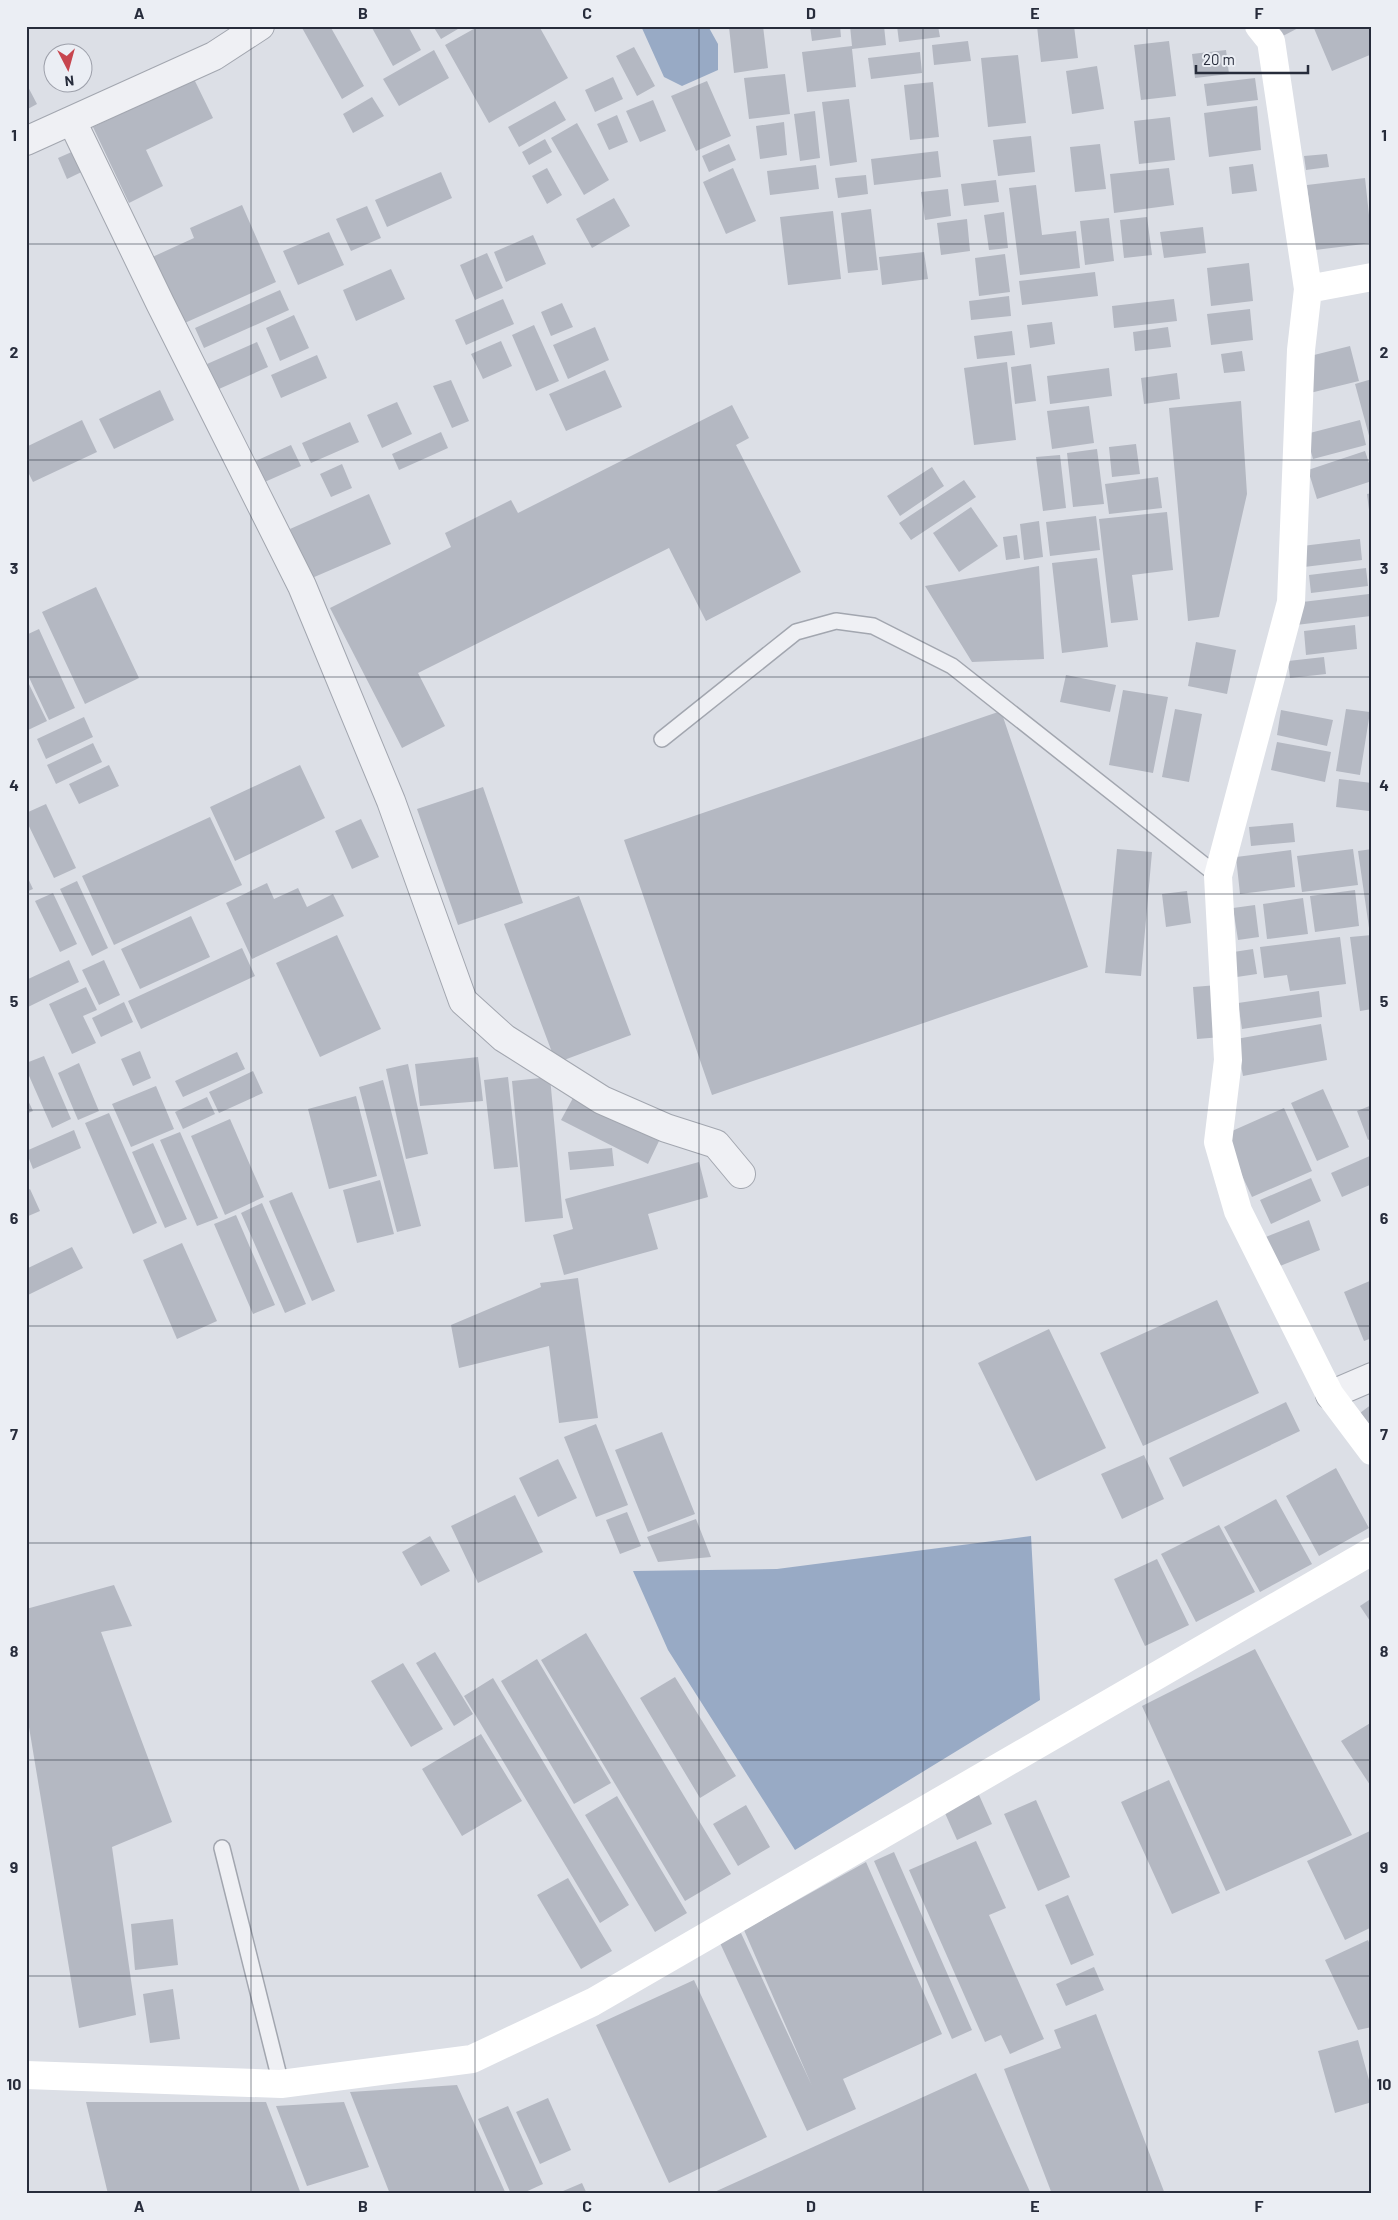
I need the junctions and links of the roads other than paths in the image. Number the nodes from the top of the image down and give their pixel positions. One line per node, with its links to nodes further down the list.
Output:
1 (260, 26): 3 (street)
2 (1259, 26): 6 (main road)
3 (72, 121): 4 (street); 9 (street)
4 (26, 141)
5 (1372, 278): 6 (main road)
6 (1308, 289): 8 (main road)
7 (662, 739): 8 (lane)
8 (1218, 876): 11 (main road)
9 (741, 1174)
10 (1372, 1377): 11 (street)
11 (1330, 1395): 12 (main road)
12 (1372, 1451)
13 (1372, 1551): 16 (main road)
14 (222, 1848): 16 (lane)
15 (26, 2075): 16 (main road)
16 (281, 2084)

